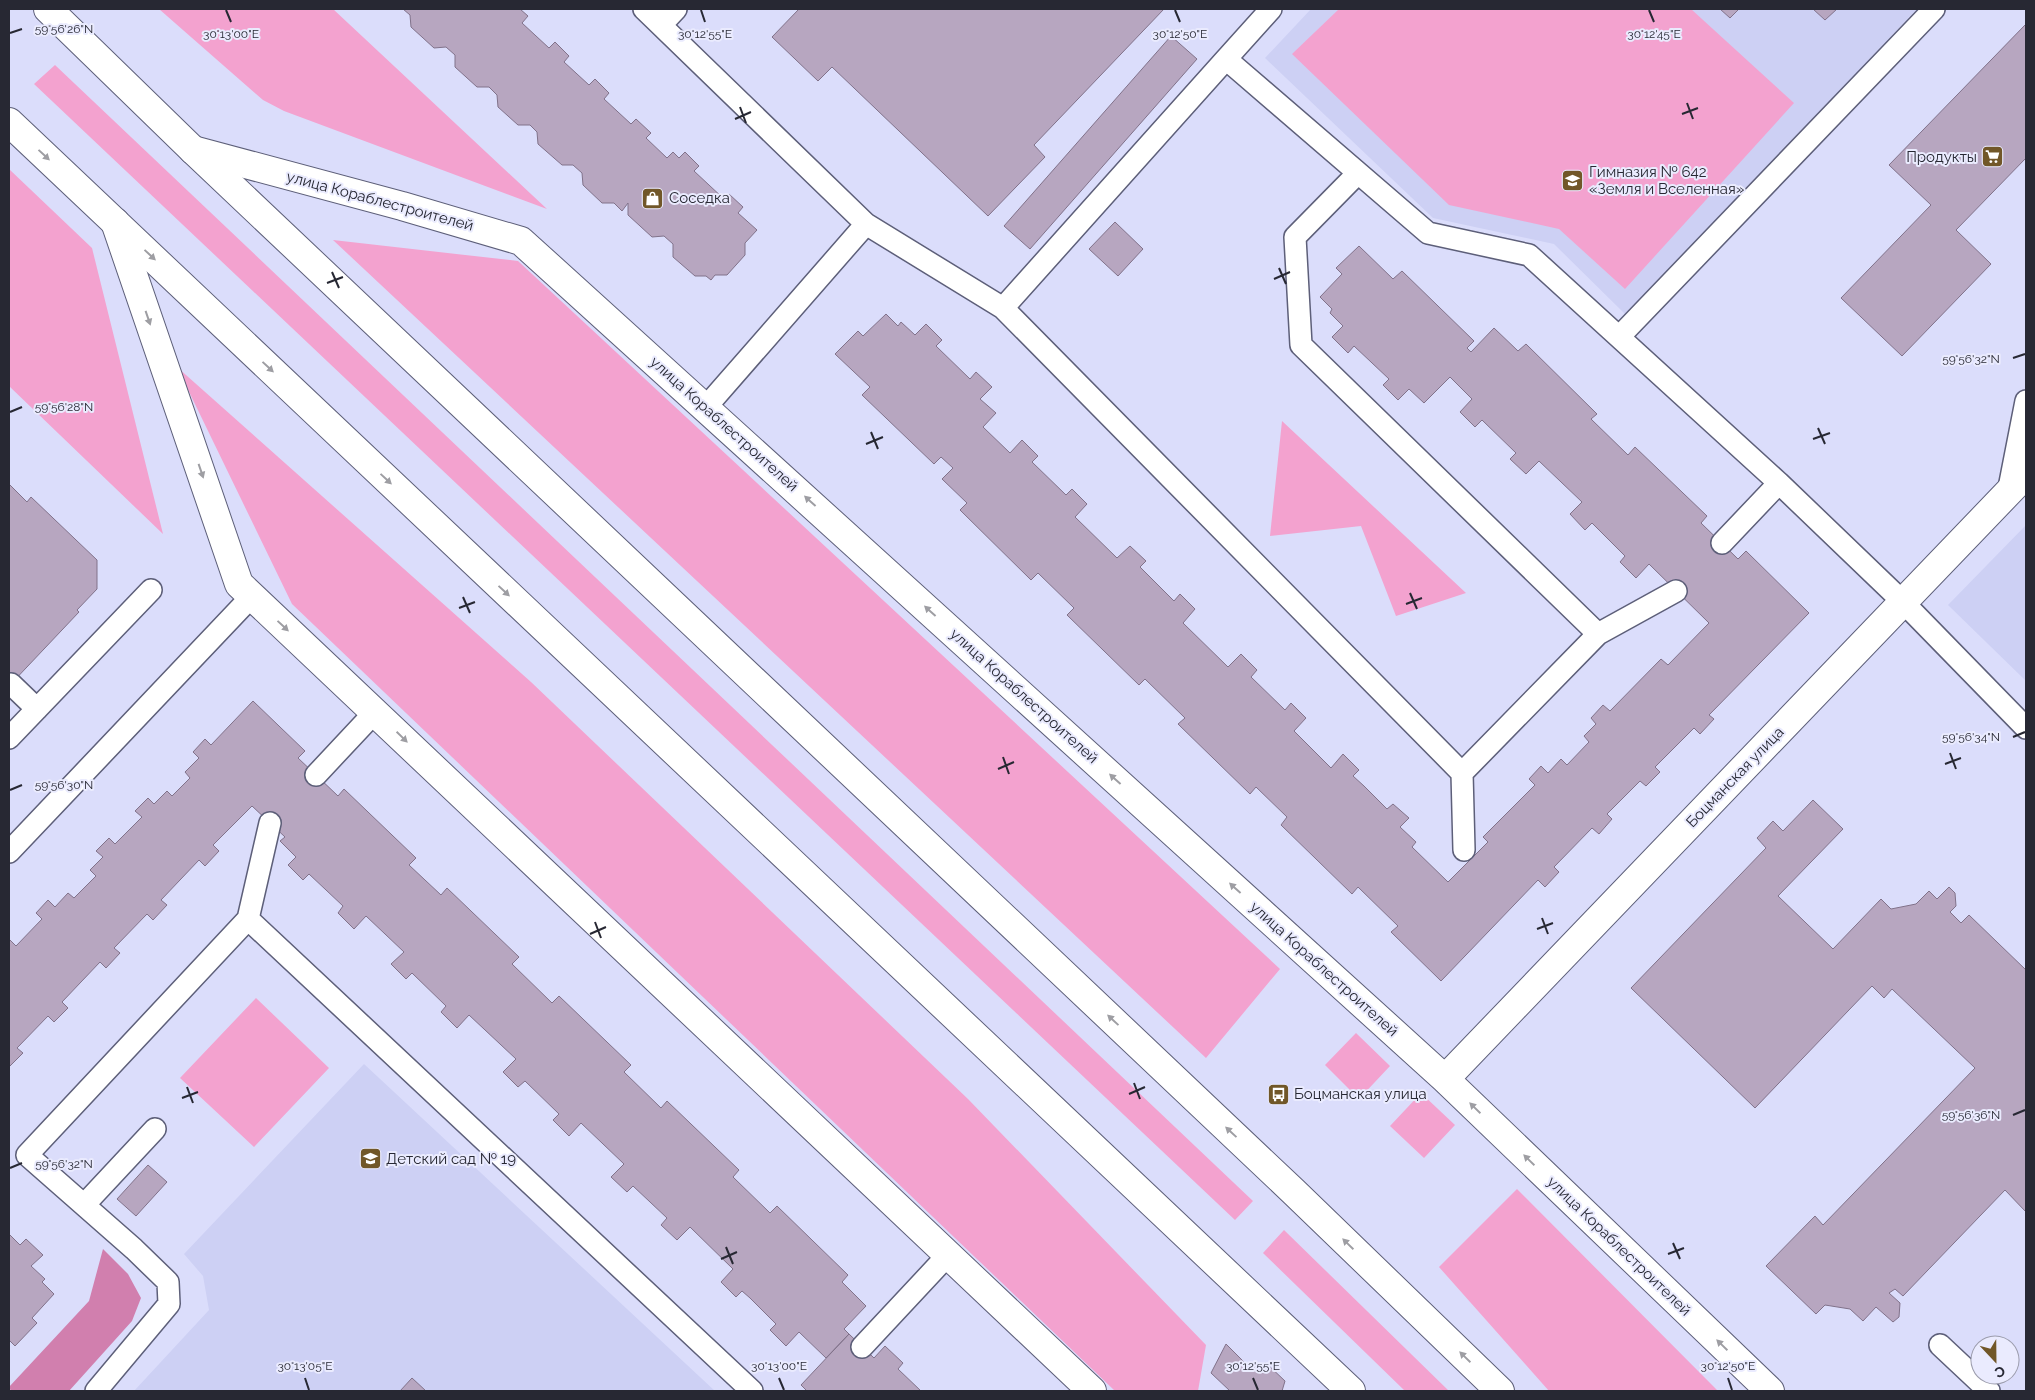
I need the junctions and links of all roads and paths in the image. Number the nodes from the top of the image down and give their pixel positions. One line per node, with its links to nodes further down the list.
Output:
1 (48, 9): 9 (street, улица Кораблестроителей)
2 (644, 9): 6 (lane)
3 (676, 9): 6 (lane)
4 (1271, 9): 7 (lane)
5 (1934, 9): 14 (lane)
6 (661, 24): 12 (lane)
7 (1226, 59): 10 (lane); 13 (lane)
8 (9, 122): 11 (street, one-way to 11)
9 (193, 150): 16 (street, улица Кораблестроителей); 46 (street, улица Кораблестроителей, one-way to 9)
10 (1358, 173): 14 (lane); 24 (lane)
11 (115, 222): 22 (street, one-way to 22); 45 (street, one-way to 45)
12 (866, 224): 13 (lane); 16 (lane)
13 (1003, 308): 30 (lane)
14 (1619, 337): 17 (lane)
15 (2026, 401): 18 (lane)
16 (706, 407): 36 (street, улица Кораблестроителей, one-way to 16)
17 (1779, 483): 19 (lane); 23 (lane)
18 (2017, 484): 23 (street, Боцманская улица)
19 (1722, 543)
20 (151, 590): 26 (lane)
21 (1676, 591): 24 (lane)
22 (252, 596): 27 (street, one-way to 27); 34 (lane)
23 (1903, 602): 28 (lane); 36 (street, Боцманская улица)
24 (1598, 634): 30 (lane)
25 (11, 684): 26 (lane)
26 (37, 709): 29 (lane)
27 (375, 712): 31 (lane); 39 (street, one-way to 39)
28 (2026, 728)
29 (9, 738)
30 (1462, 773): 33 (lane)
31 (316, 775)
32 (270, 823): 35 (lane)
33 (1464, 850)
34 (9, 852)
35 (248, 919): 38 (lane); 43 (lane)
36 (1445, 1080): 47 (street, улица Кораблестроителей, one-way to 36)
37 (156, 1129): 38 (lane)
38 (84, 1205): 42 (lane)
39 (947, 1256): 41 (lane); 44 (street)
40 (1940, 1345): 48 (lane)
41 (862, 1346)
42 (96, 1391)
43 (752, 1391)
44 (1092, 1391)
45 (1351, 1391)
46 (1500, 1391)
47 (1770, 1391)
48 (1989, 1391)

